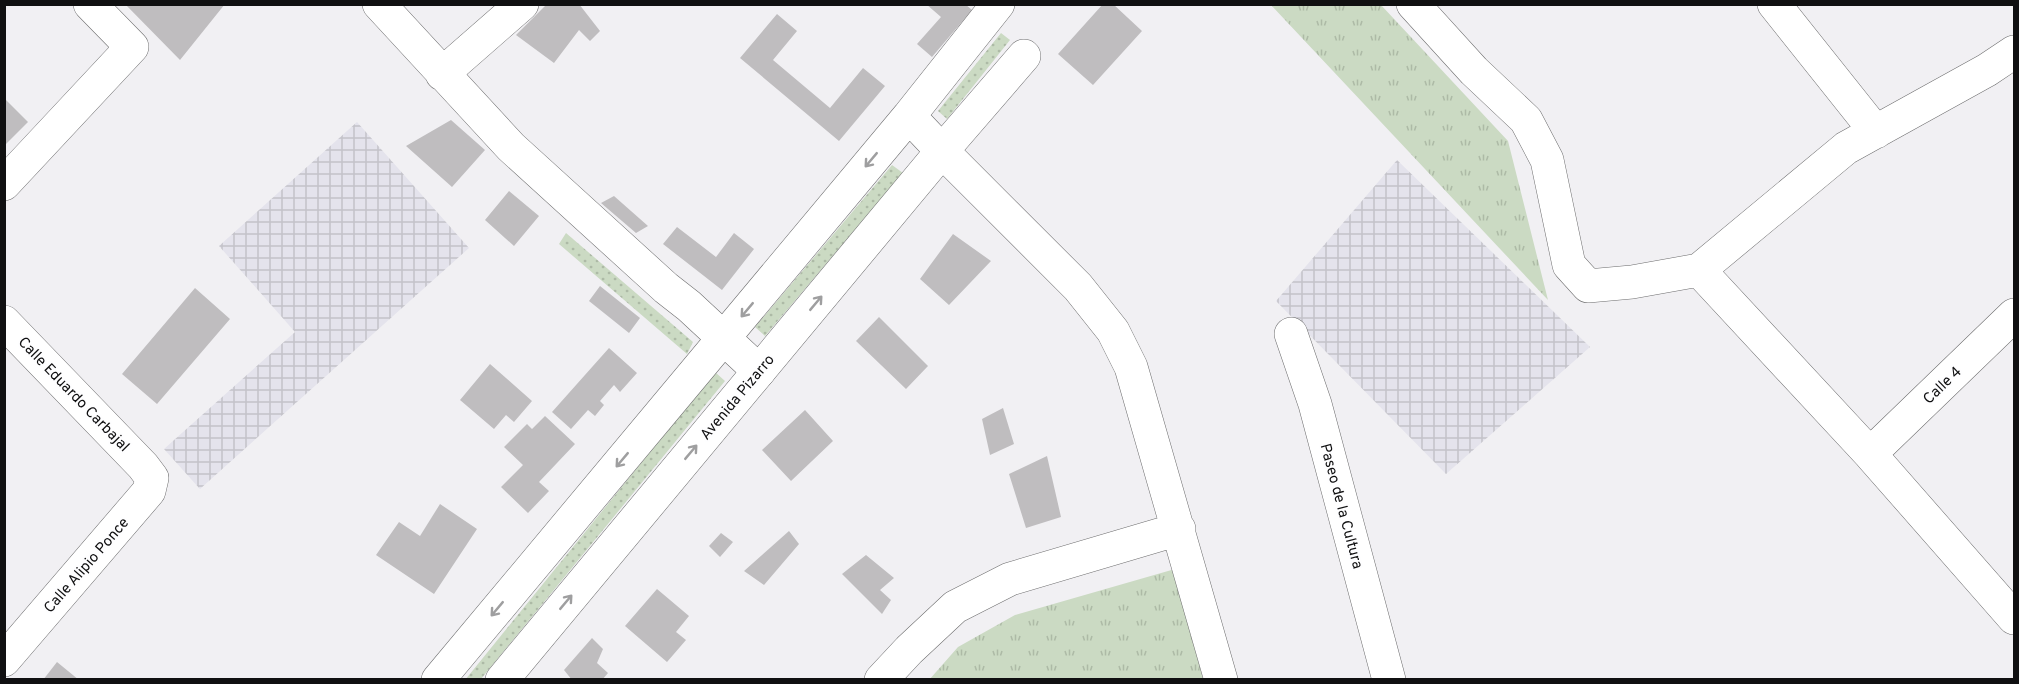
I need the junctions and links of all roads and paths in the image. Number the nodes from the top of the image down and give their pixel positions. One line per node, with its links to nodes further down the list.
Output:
1 (90, 4): 13 (street)
2 (379, 4): 9 (street)
3 (522, 4): 9 (street)
4 (1413, 4): 14 (street)
5 (1774, 4): 11 (street)
6 (997, 5): 10 (street)
7 (2014, 52): 11 (street)
8 (1024, 56): 12 (street, Avenida Pizarro)
9 (442, 74): 18 (street)
10 (909, 116): 12 (street); 18 (street, one-way to 18)
11 (1876, 132): 14 (street)
12 (942, 151): 19 (street, Avenida Pizarro, one-way to 12); 22 (street)
13 (4, 184)
14 (1700, 270): 20 (street)
15 (2014, 315): 20 (street, Calle 4)
16 (4, 322): 21 (street, Calle Eduardo Carbajal)
17 (1291, 334): 29 (street, Paseo de la Cultura)
18 (723, 339): 19 (street); 25 (street, one-way to 25)
19 (759, 371): 26 (street, Avenida Pizarro, one-way to 19)
20 (1870, 454): 23 (street)
21 (143, 466): 24 (street, Calle Alipio Ponce)
22 (1179, 529): 27 (street); 28 (street)
23 (2014, 618)
24 (4, 660)
25 (438, 680)
26 (502, 680)
27 (881, 680)
28 (1221, 680)
29 (1389, 680)

